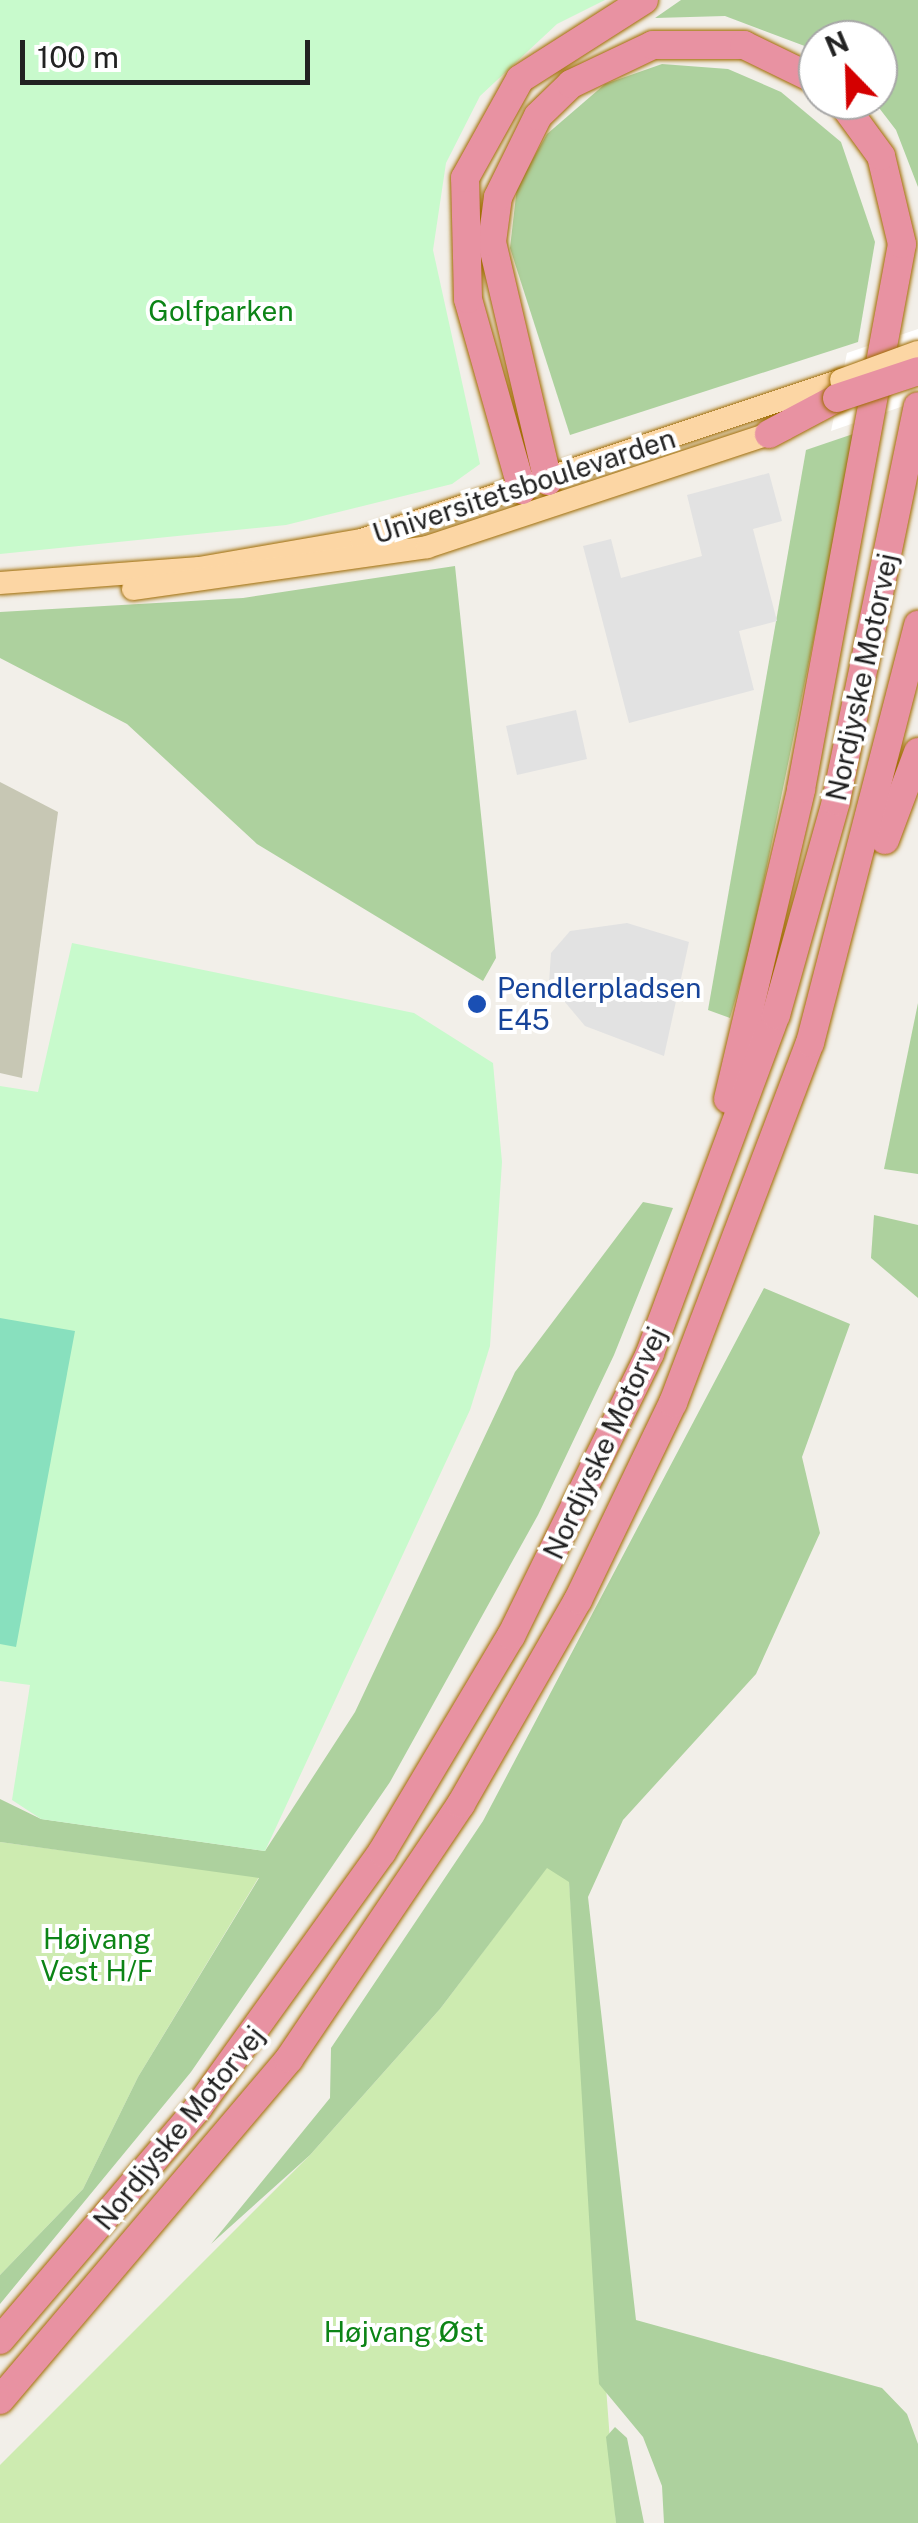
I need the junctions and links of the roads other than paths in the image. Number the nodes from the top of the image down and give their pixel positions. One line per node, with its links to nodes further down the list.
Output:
1 (644, 0): 10 (highway)
2 (798, 72): 10 (highway)
3 (855, 120): 16 (highway)
4 (918, 352): 7 (main road, Universitetsboulevarden, bridge)
5 (918, 371): 7 (highway, bridge)
6 (918, 384): 7 (main road, Universitetsboulevarden)
7 (838, 397): 9 (highway); 10 (main road, Universitetsboulevarden)
8 (918, 406): 16 (highway, Nordjyske Motorvej)
9 (769, 434): 12 (main road, Universitetsboulevarden)
10 (535, 485): 11 (main road, Universitetsboulevarden)
11 (0, 582)
12 (0, 595)
13 (918, 626): 15 (highway, Nordjyske Motorvej)
14 (918, 752): 15 (highway)
15 (810, 1044): 18 (highway, Nordjyske Motorvej)
16 (456, 1731): 17 (highway, Nordjyske Motorvej)
17 (0, 2340)
18 (0, 2400)

